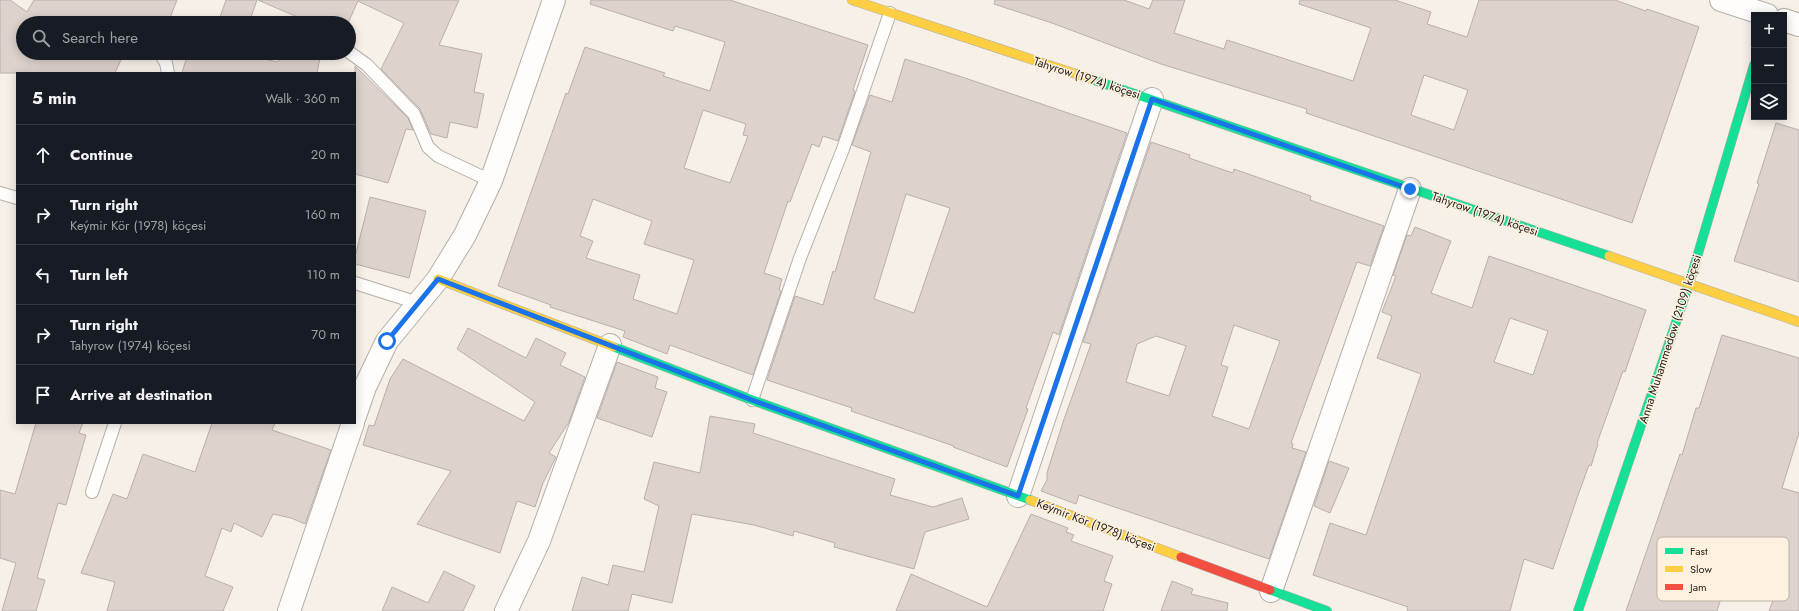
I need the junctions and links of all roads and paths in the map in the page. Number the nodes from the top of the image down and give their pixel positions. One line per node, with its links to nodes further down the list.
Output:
1 (554, 0): 15 (street)
2 (852, 0): 7 (street, Tahyrow (1974) köçesi)
3 (1721, 0): 5 (street)
4 (1773, 0): 6 (street)
5 (1759, 12)
6 (1769, 12)
7 (890, 13): 14 (street, Tahyrow (1974) köçesi); 25 (lane)
8 (1787, 21): 9 (street)
9 (1799, 25)
10 (356, 57): 15 (lane)
11 (164, 60): 12 (lane)
12 (168, 72)
13 (1751, 75): 21 (street, Anna Muhammedow (2109) köçesi)
14 (1152, 99): 16 (street, Tahyrow (1974) köçesi); 30 (street)
15 (491, 181): 19 (street)
16 (1410, 189): 21 (street, Tahyrow (1974) köçesi); 31 (street)
17 (0, 192): 18 (lane)
18 (16, 198)
19 (438, 279): 22 (street); 24 (street, Keýmir Kör (1978) köçesi)
20 (356, 283): 22 (lane)
21 (1689, 284): 23 (street, Tahyrow (1974) köçesi); 35 (street, Anna Muhammedow (2109) köçesi)
22 (418, 303): 26 (street)
23 (1799, 322)
24 (610, 344): 25 (street, Keýmir Kör (1978) köçesi); 33 (street)
25 (752, 400): 30 (street, Keýmir Kör (1978) köçesi)
26 (356, 413)
27 (115, 424): 29 (lane)
28 (353, 424): 32 (street)
29 (92, 492)
30 (1018, 496): 31 (street, Keýmir Kör (1978) köçesi)
31 (1271, 591): 34 (street, Keýmir Kör (1978) köçesi)
32 (289, 611)
33 (506, 611)
34 (1327, 611)
35 (1578, 611)

